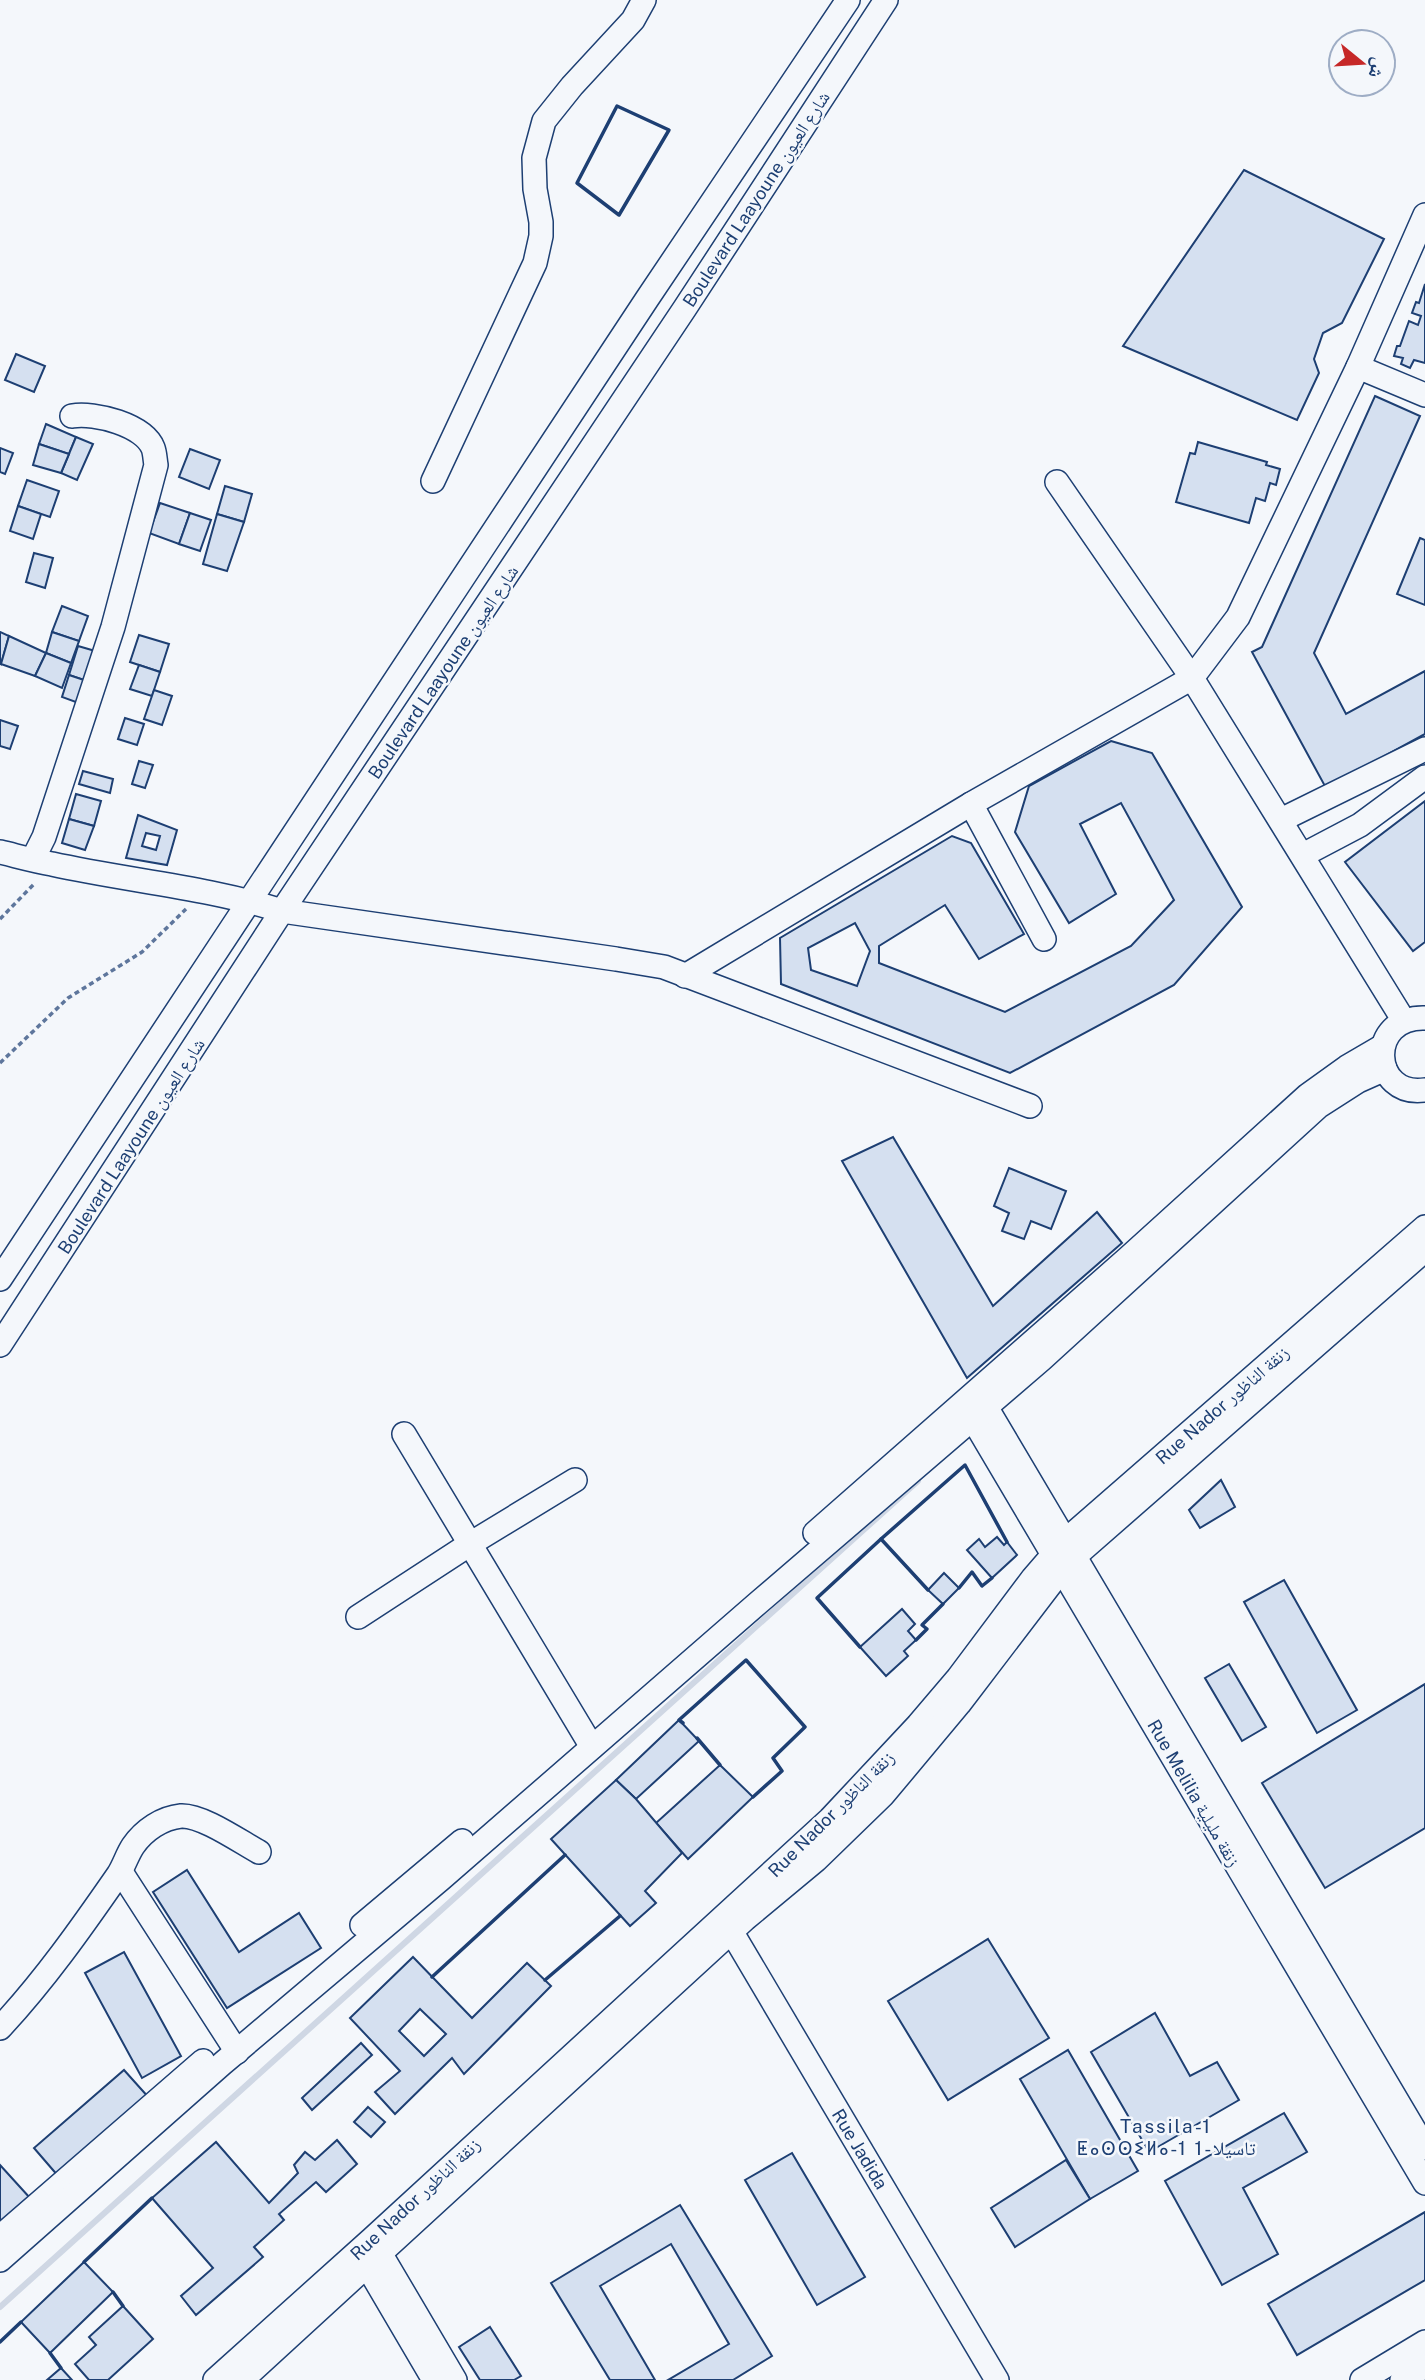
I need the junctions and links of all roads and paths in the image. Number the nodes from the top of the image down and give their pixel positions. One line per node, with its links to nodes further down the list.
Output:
1 (644, 0): 8 (street)
2 (848, 0): 19 (street, Boulevard Laayoune شارع العيون)
3 (886, 0): 20 (street, Boulevard Laayoune شارع العيون)
4 (1425, 215): 5 (street)
5 (1358, 367): 6 (street); 10 (street)
6 (1425, 395)
7 (72, 416): 17 (street)
8 (433, 481)
9 (1057, 482): 10 (street)
10 (1192, 678): 13 (street); 14 (street)
11 (1425, 749): 14 (street)
12 (1425, 777): 16 (street)
13 (971, 804): 22 (street); 23 (street)
14 (1281, 820): 16 (street)
15 (0, 852): 17 (street)
16 (1303, 855): 24 (street)
17 (42, 862): 18 (street); 21 (path)
18 (204, 892): 19 (street); 26 (path)
19 (251, 901): 20 (street); 31 (street, Boulevard Laayoune شارع العيون)
20 (282, 911): 23 (street); 32 (street, Boulevard Laayoune شارع العيون)
21 (0, 919)
22 (1044, 939)
23 (685, 976): 28 (street)
24 (1414, 1020): 25 (street)
25 (1384, 1058): 27 (street); 33 (street)
26 (0, 1063)
27 (1420, 1091)
28 (1030, 1106)
29 (1425, 1227): 37 (street, Rue Nador زنقة الناظور)
30 (1425, 1250): 37 (street, Rue Nador زنقة الناظور)
31 (0, 1279)
32 (0, 1345)
33 (975, 1405): 37 (street, Rue Melilia زنقة مليلية); 39 (street)
34 (404, 1434): 36 (street)
35 (575, 1480): 36 (street)
36 (470, 1544): 38 (street); 39 (street)
37 (1064, 1555): 42 (street, Rue Nador زنقة الناظور); 45 (street, Rue Melilia زنقة مليلية); 46 (street, Rue Melilia زنقة مليلية)
38 (358, 1617)
39 (588, 1740): 44 (street)
40 (258, 1852): 41 (street)
41 (121, 1872): 43 (street); 44 (street)
42 (722, 1928): 48 (street, Rue Nador زنقة الناظور); 56 (street, Rue Jadida); 57 (street, Rue Jadida)
43 (0, 2028)
44 (233, 2045): 47 (street); 49 (street)
45 (1425, 2148)
46 (1425, 2183)
47 (0, 2237)
48 (370, 2252): 52 (street, Rue Nador زنقة الناظور); 53 (street, Rue Nador زنقة الناظور); 54 (street); 55 (street)
49 (0, 2260)
50 (1425, 2343): 58 (street)
51 (1425, 2366): 59 (street)
52 (215, 2380)
53 (242, 2380)
54 (434, 2380)
55 (455, 2380)
56 (979, 2380)
57 (996, 2380)
58 (1362, 2380)
59 (1402, 2380)

